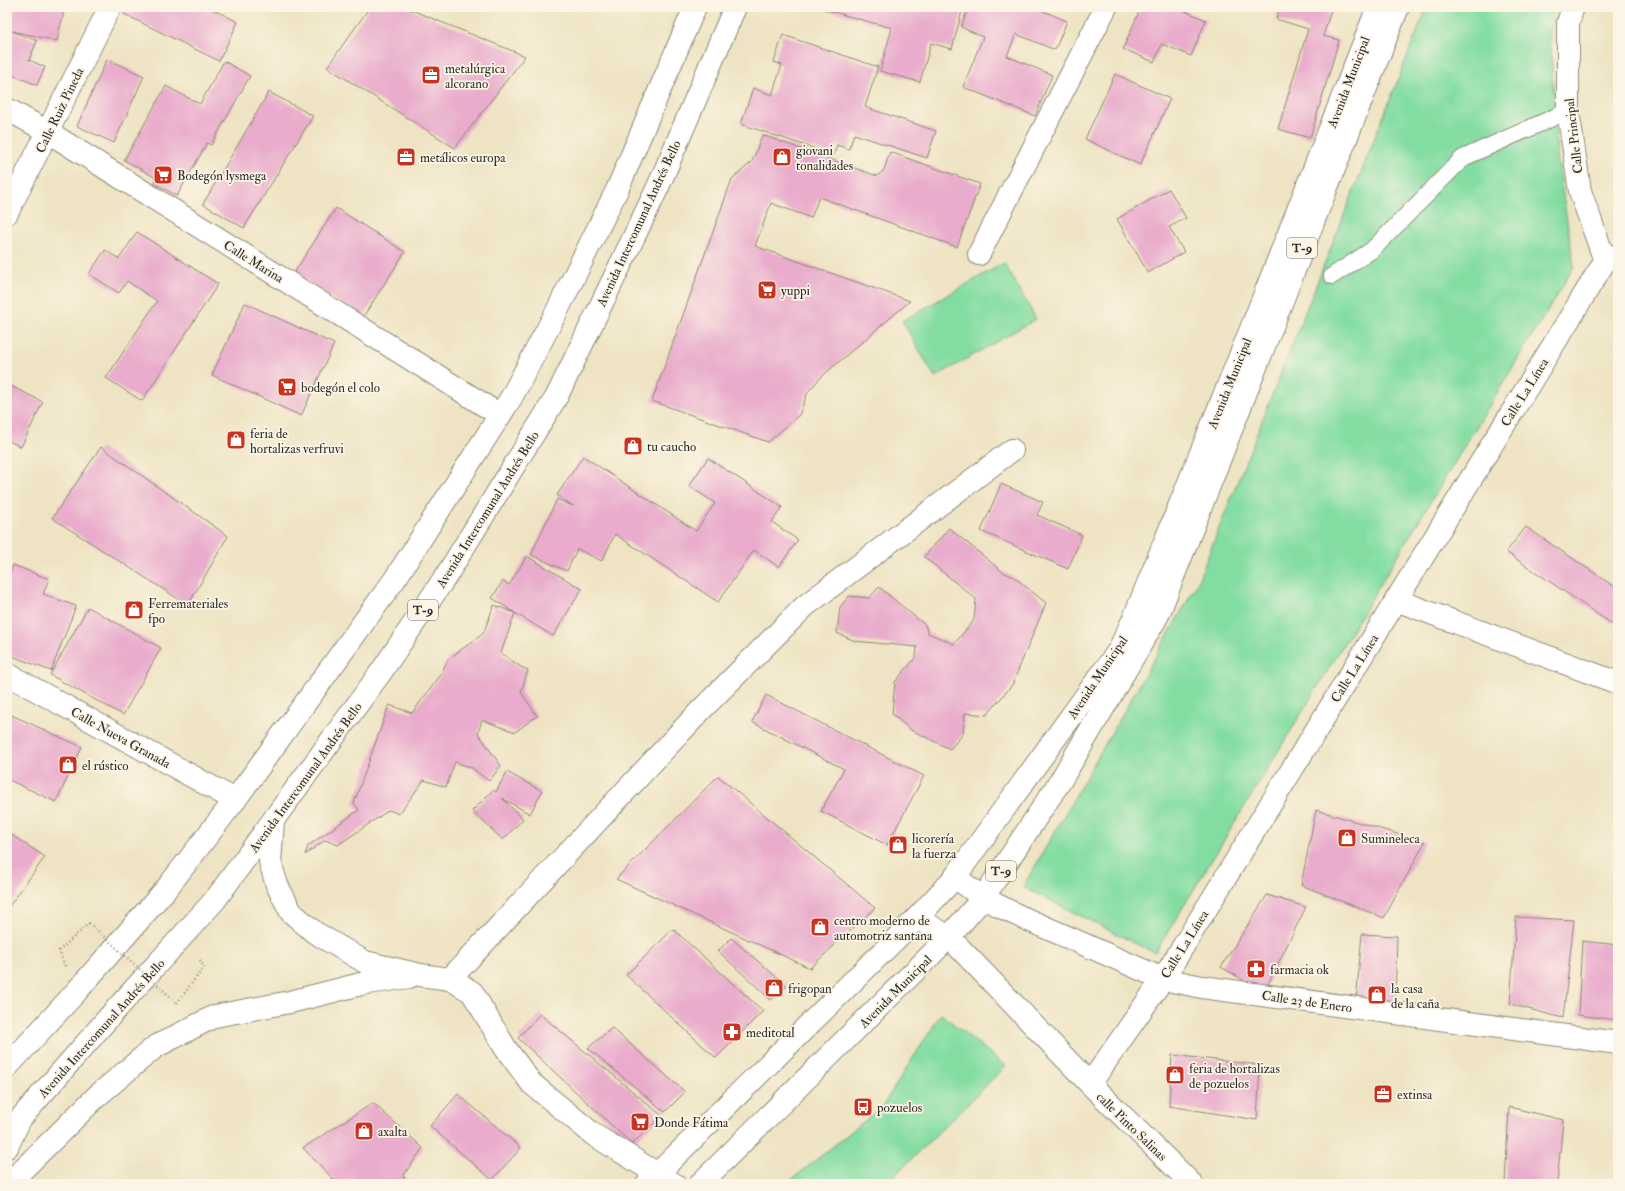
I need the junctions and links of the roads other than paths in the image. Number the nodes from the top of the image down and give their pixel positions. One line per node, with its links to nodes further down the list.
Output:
1 (110, 7): 10 (main road, Calle Ruiz Pineda)
2 (695, 7): 15 (main road)
3 (735, 7): 22 (main road, Avenida Intercomunal Andrés Bello / T-9)
4 (1106, 7): 12 (main road)
5 (1378, 7): 17 (main road, Avenida Municipal / T-9)
6 (1398, 7): 17 (main road, Avenida Municipal / T-9)
7 (1573, 7): 9 (main road, Calle Principal)
8 (7, 109): 10 (main road, Calle Marina)
9 (1568, 111): 13 (main road, Calle Principal); 14 (lane)
10 (48, 132): 11 (main road, Calle Ruiz Pineda); 15 (main road, Calle Marina)
11 (7, 213)
12 (979, 254)
13 (1611, 258): 18 (main road, Calle La Línea)
14 (1332, 276)
15 (500, 414): 21 (main road)
16 (1012, 450): 28 (main road)
17 (1198, 488): 23 (main road, Avenida Municipal / T-9); 24 (main road, Avenida Municipal / T-9)
18 (1396, 600): 20 (main road); 29 (main road, Calle La Línea)
19 (7, 674): 21 (main road, Calle Nueva Granada)
20 (1618, 683)
21 (235, 800): 31 (main road)
22 (273, 821): 27 (main road); 33 (main road, Avenida Intercomunal Andrés Bello / T-9)
23 (955, 877): 24 (main road, Calle 23 de Enero); 25 (main road, Avenida Municipal / T-9)
24 (983, 898): 26 (main road, Avenida Municipal / T-9); 29 (main road, Calle 23 de Enero)
25 (918, 918): 26 (main road, calle Pinto Salinas); 34 (main road, Avenida Municipal / T-9)
26 (949, 937): 32 (main road, calle Pinto Salinas); 36 (main road, Avenida Municipal / T-9)
27 (420, 975): 28 (main road); 35 (main road)
28 (450, 979): 34 (main road)
29 (1163, 979): 30 (main road, Calle 23 de Enero); 32 (main road, Calle La Línea)
30 (1618, 1043)
31 (7, 1067)
32 (1090, 1084): 37 (main road, calle Pinto Salinas)
33 (7, 1147)
34 (660, 1180)
35 (8, 1184)
36 (700, 1184)
37 (1192, 1184)

